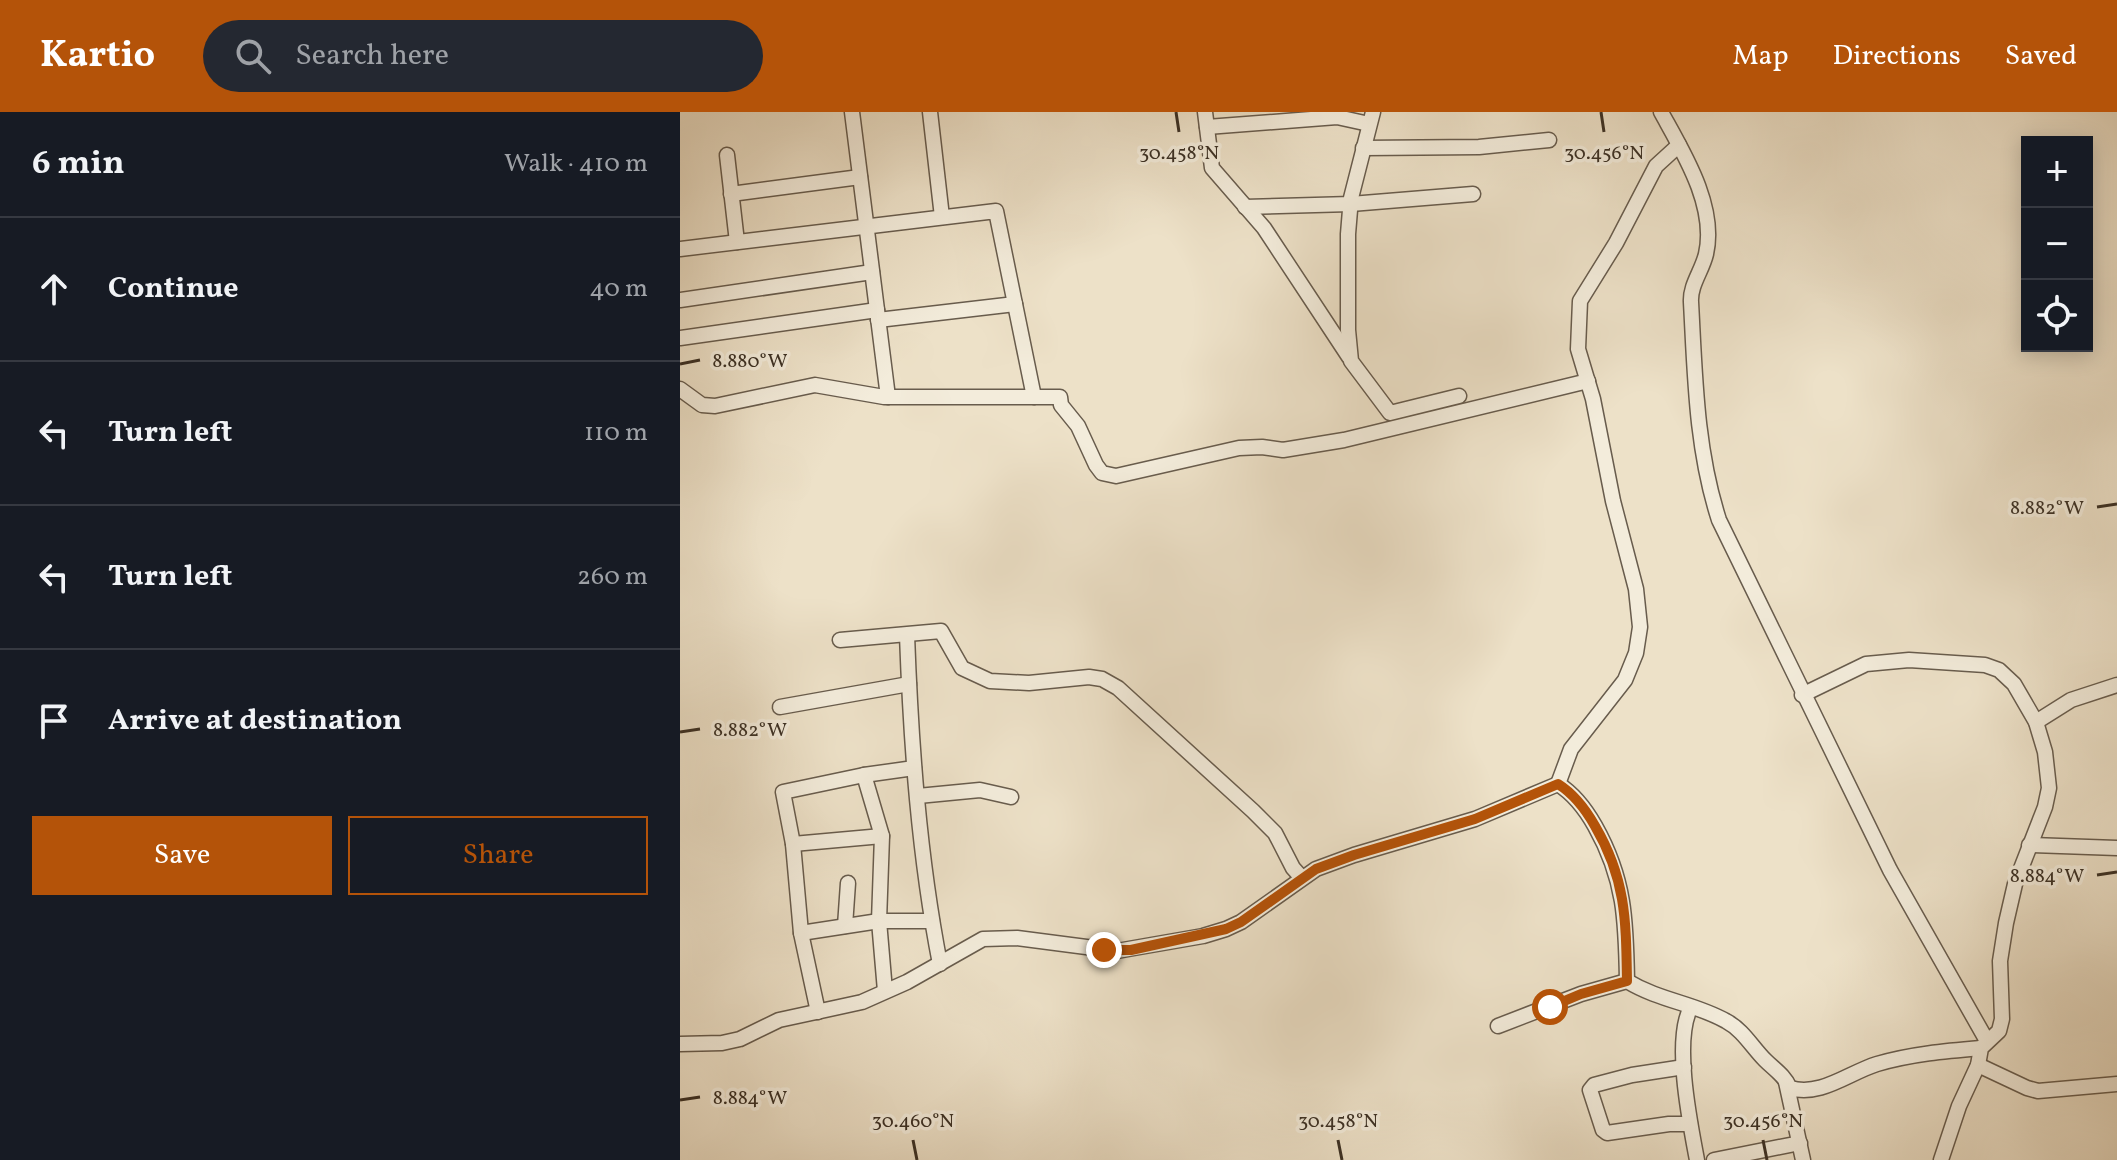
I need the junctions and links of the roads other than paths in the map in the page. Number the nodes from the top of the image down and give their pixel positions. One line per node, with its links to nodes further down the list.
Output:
1 (852, 112): 10 (street)
2 (930, 112): 15 (street)
3 (1661, 112): 7 (street)
4 (1371, 118): 5 (street); 8 (street)
5 (1206, 120): 14 (street)
6 (1549, 140): 8 (street)
7 (1679, 145): 25 (street); 34 (street)
8 (1363, 148): 13 (street)
9 (727, 155): 11 (street)
10 (860, 177): 11 (street); 16 (street)
11 (731, 194): 17 (street)
12 (1473, 194): 13 (street)
13 (1351, 204): 14 (street); 24 (street)
14 (1245, 207): 24 (street)
15 (942, 217): 16 (street); 21 (street)
16 (866, 227): 17 (street); 19 (street)
17 (737, 242): 18 (street)
18 (680, 249)
19 (872, 272): 20 (street); 22 (street)
20 (680, 300)
21 (1015, 304): 22 (street); 29 (street)
22 (877, 315): 23 (street); 28 (street)
23 (680, 338)
24 (1351, 361): 27 (street)
25 (1588, 381): 29 (street); 39 (street)
26 (680, 389): 28 (street)
27 (1459, 396)
28 (888, 397): 29 (street)
29 (1034, 397)
30 (907, 635): 31 (street); 32 (street); 46 (street)
31 (840, 640)
32 (909, 684): 35 (street); 37 (street)
33 (2117, 685): 36 (street)
34 (1802, 695): 36 (street); 59 (street)
35 (780, 707)
36 (2036, 722): 44 (street)
37 (914, 768): 38 (street); 40 (street)
38 (864, 775): 42 (street); 43 (street)
39 (1558, 784): 46 (street); 53 (street)
40 (918, 796): 41 (street); 49 (street)
41 (1011, 797)
42 (882, 836): 43 (street); 48 (street)
43 (793, 844): 51 (street)
44 (2029, 845): 45 (street); 59 (street)
45 (2117, 848)
46 (1302, 878): 52 (street)
47 (848, 883): 50 (street)
48 (879, 921): 49 (street); 50 (street); 54 (street)
49 (932, 921): 52 (street)
50 (845, 926): 51 (street)
51 (801, 933): 56 (street)
52 (940, 964): 54 (street)
53 (1627, 981): 55 (street); 57 (street)
54 (885, 991): 56 (street)
55 (1691, 1007): 61 (street); 62 (street)
56 (818, 1012): 58 (street)
57 (1498, 1026)
58 (680, 1044)
59 (1984, 1045): 60 (street); 62 (street)
60 (1978, 1065): 63 (street); 69 (street)
61 (1684, 1067): 64 (street); 64 (street)
62 (1785, 1077): 65 (street)
63 (2117, 1084)
64 (1690, 1124): 66 (street)
65 (1800, 1143): 67 (street); 68 (street)
66 (1697, 1160)
67 (1714, 1160)
68 (1803, 1160)
69 (1941, 1160)

